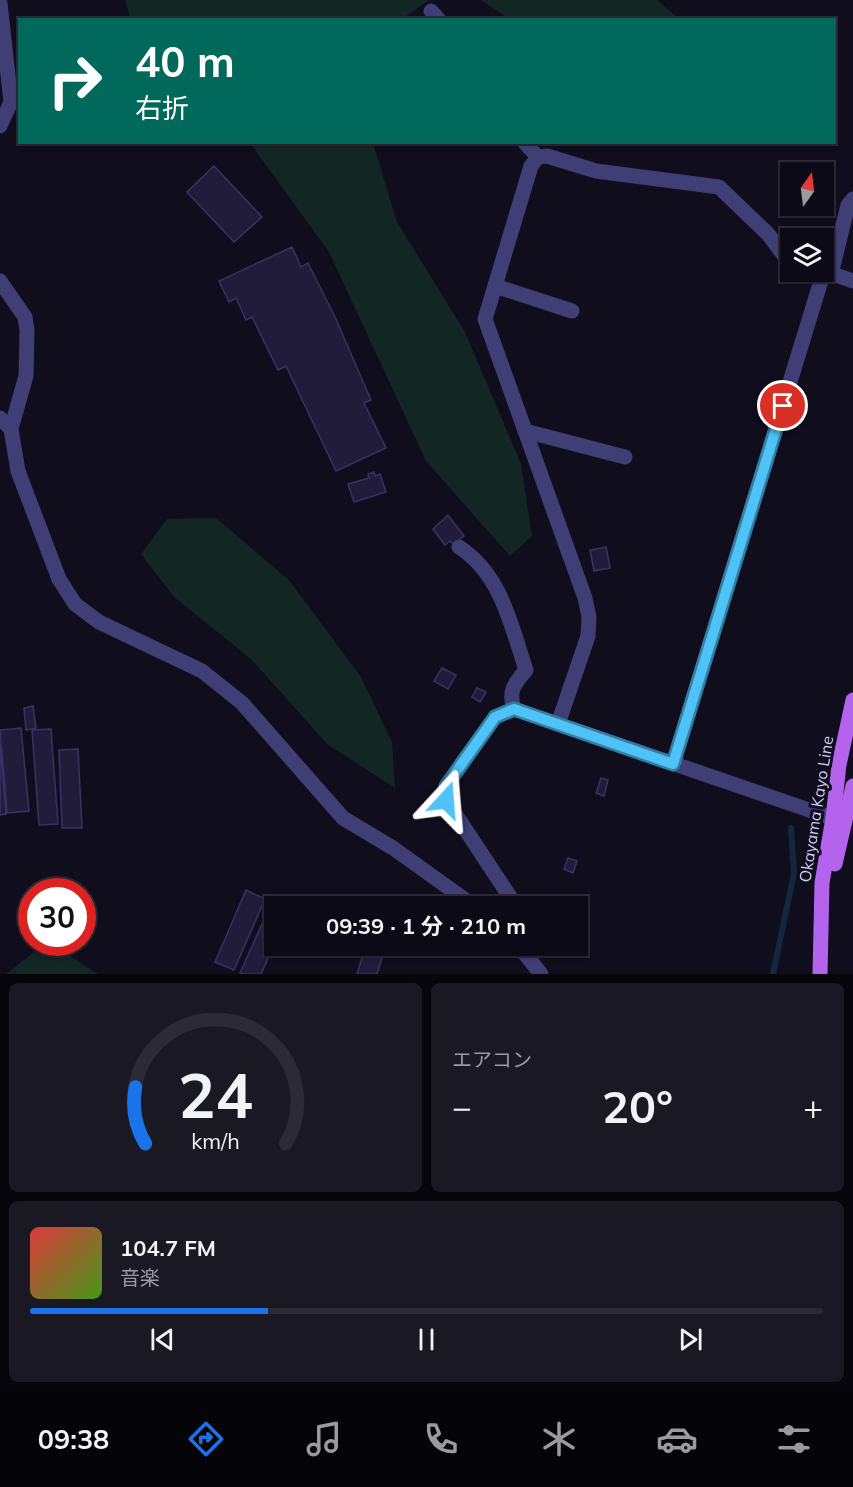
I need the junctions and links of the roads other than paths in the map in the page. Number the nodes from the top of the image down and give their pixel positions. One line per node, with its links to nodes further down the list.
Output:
1 (0, 3): 2 (street)
2 (0, 126)
3 (526, 144): 4 (street)
4 (538, 157): 7 (street); 12 (street)
5 (853, 199): 6 (street)
6 (834, 248)
7 (780, 250)
8 (834, 274): 9 (street)
9 (853, 280)
10 (0, 281): 14 (street)
11 (823, 282): 21 (street)
12 (495, 286): 13 (street); 15 (street)
13 (572, 311)
14 (5, 424): 24 (street)
15 (525, 431): 16 (street); 20 (street)
16 (625, 457)
17 (459, 547): 19 (street)
18 (853, 700): 23 (main road, Okayama Kayo Line)
19 (514, 709): 20 (street); 25 (street)
20 (558, 724): 21 (street)
21 (673, 764): 23 (street)
22 (853, 786): 23 (main road, Okayama Kayo Line)
23 (839, 820): 28 (main road, Okayama Kayo Line)
24 (460, 896)
25 (509, 896)
26 (527, 956): 27 (street)
27 (538, 969)
28 (820, 974)

